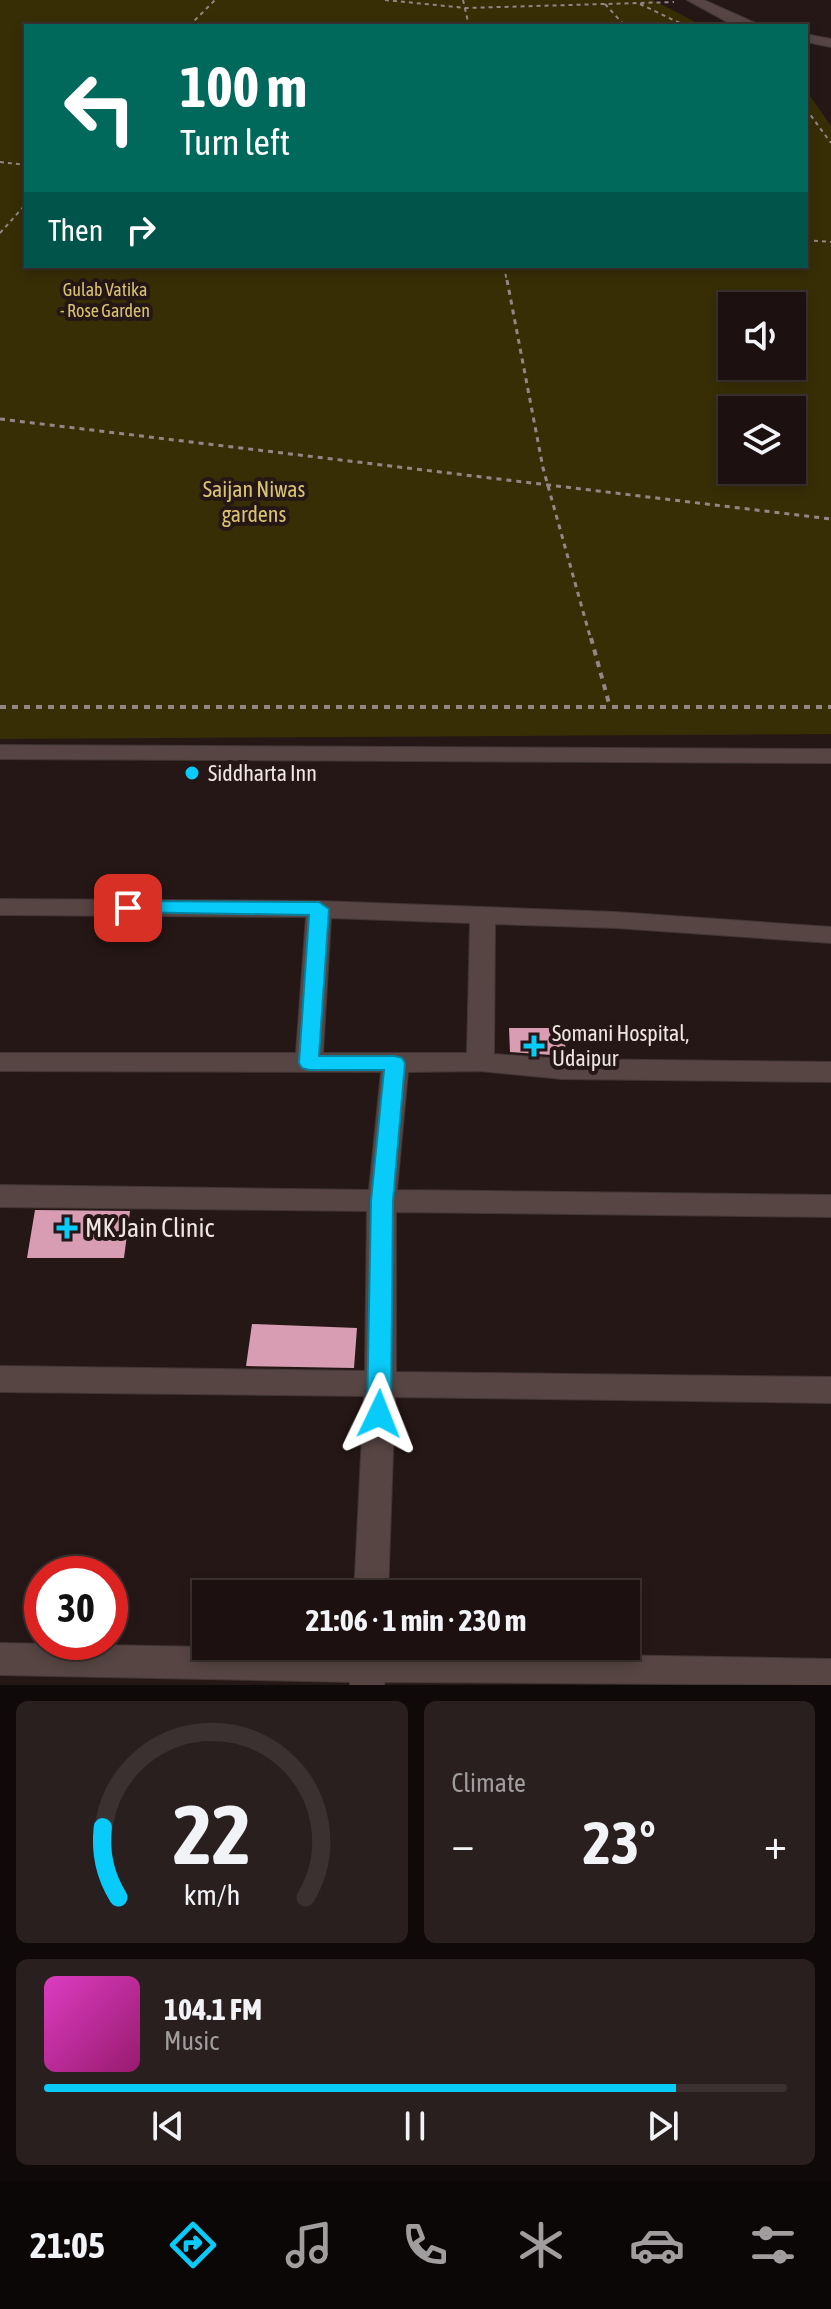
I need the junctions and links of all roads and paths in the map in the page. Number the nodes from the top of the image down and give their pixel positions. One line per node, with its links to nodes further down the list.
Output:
1 (215, 0): 8 (path)
2 (385, 0): 7 (path)
3 (463, 0): 7 (path)
4 (695, 1): 5 (path); 12 (street)
5 (638, 3): 6 (path); 11 (path)
6 (605, 4): 7 (path); 10 (path)
7 (466, 8): 9 (path)
8 (191, 24)
9 (469, 24)
10 (623, 24)
11 (682, 24)
12 (747, 24)
13 (808, 38): 14 (street)
14 (831, 43)
15 (808, 112): 16 (path)
16 (831, 143)
17 (0, 162): 18 (path)
18 (24, 165)
19 (24, 206): 20 (path)
20 (0, 233)
21 (808, 240): 22 (path)
22 (831, 242)
23 (504, 268): 25 (path)
24 (0, 419): 25 (path)
25 (548, 485): 26 (path); 28 (path)
26 (831, 519)
27 (0, 707): 28 (path)
28 (610, 707): 29 (path)
29 (831, 707)
30 (0, 752): 31 (street)
31 (831, 756)
32 (0, 907): 33 (street)
33 (319, 909): 34 (street); 38 (street)
34 (483, 917): 35 (street); 37 (street)
35 (831, 935)
36 (0, 1062): 38 (street)
37 (480, 1062): 39 (street); 40 (street)
38 (309, 1063): 39 (street)
39 (395, 1063): 42 (street)
40 (831, 1072)
41 (0, 1196): 42 (street)
42 (382, 1201): 43 (street); 45 (street)
43 (831, 1206)
44 (0, 1379): 45 (street)
45 (380, 1384): 46 (street); 47 (street)
46 (831, 1390)
47 (372, 1580)
48 (0, 1659): 49 (street)
49 (368, 1666): 50 (street)
50 (831, 1675)

